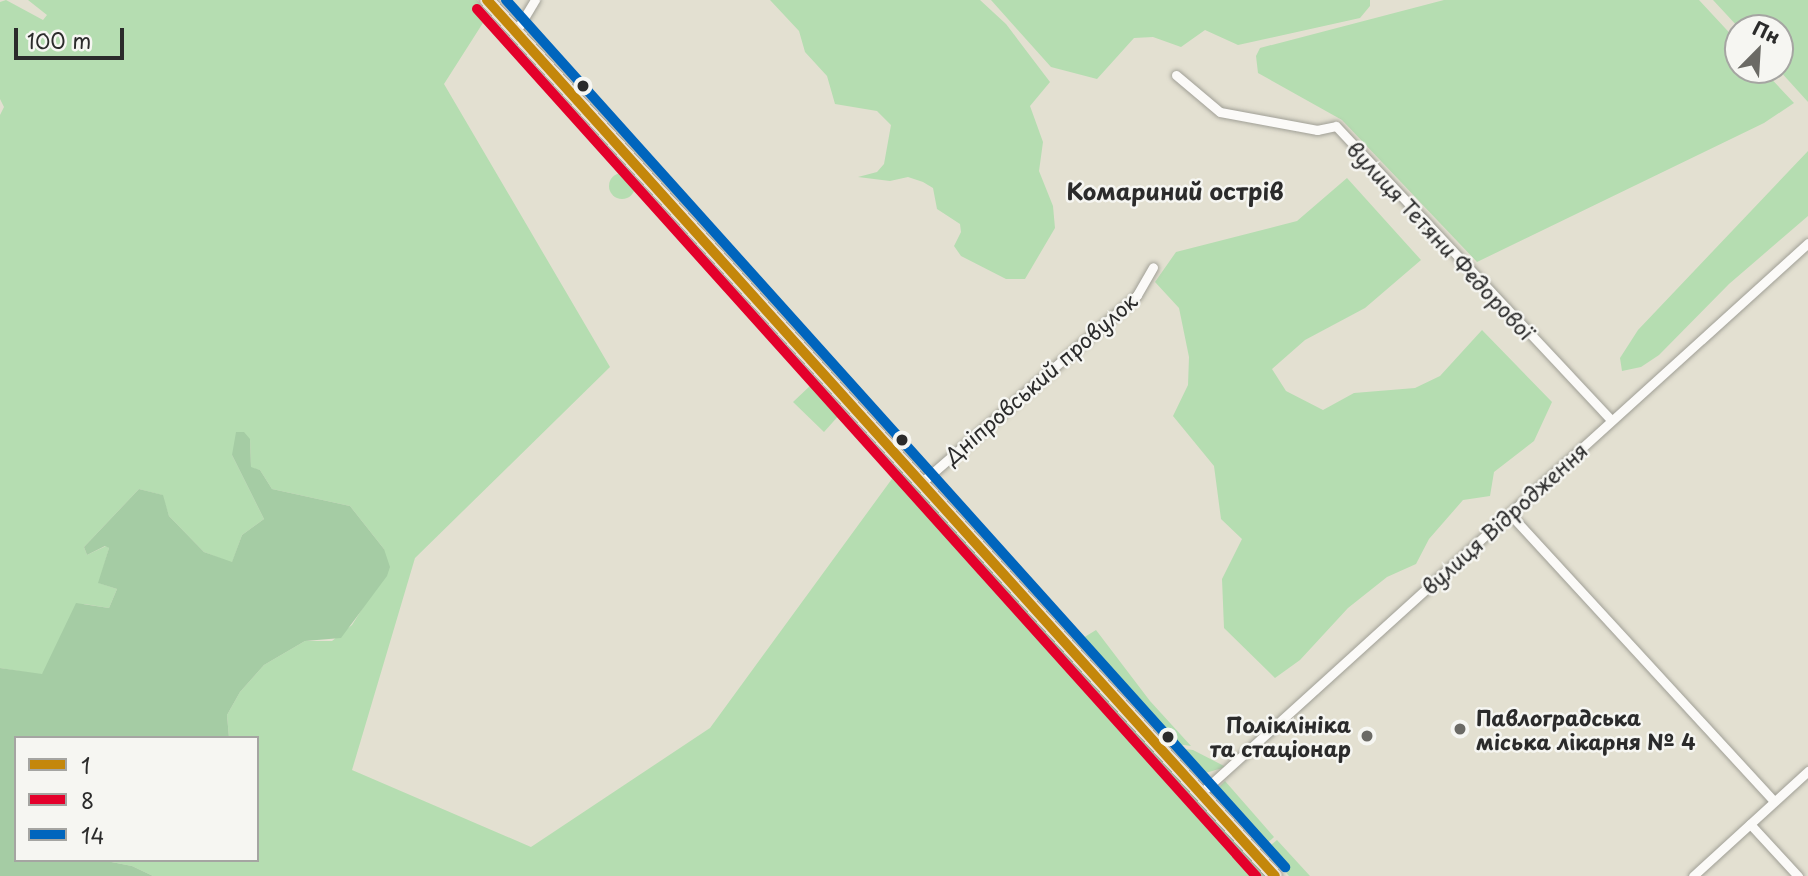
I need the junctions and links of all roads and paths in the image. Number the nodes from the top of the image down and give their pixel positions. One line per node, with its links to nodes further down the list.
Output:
1 (487, 0): 3 (highway)
2 (535, 0): 3 (street)
3 (515, 33): 8 (highway)
4 (1175, 75): 7 (street, вулиця Тетяни Федорової)
5 (1808, 243): 7 (street, вулиця Відродження)
6 (1153, 267): 8 (street, Дніпровський провулок)
7 (1611, 420): 9 (street, вулиця Відродження)
8 (921, 483): 11 (highway)
9 (1509, 513): 11 (street, вулиця Відродження); 12 (street)
10 (1808, 771): 12 (street)
11 (1200, 793): 14 (highway)
12 (1774, 801): 13 (street)
13 (1750, 824): 15 (street); 16 (street)
14 (1275, 876)
15 (1693, 876)
16 (1798, 876)

